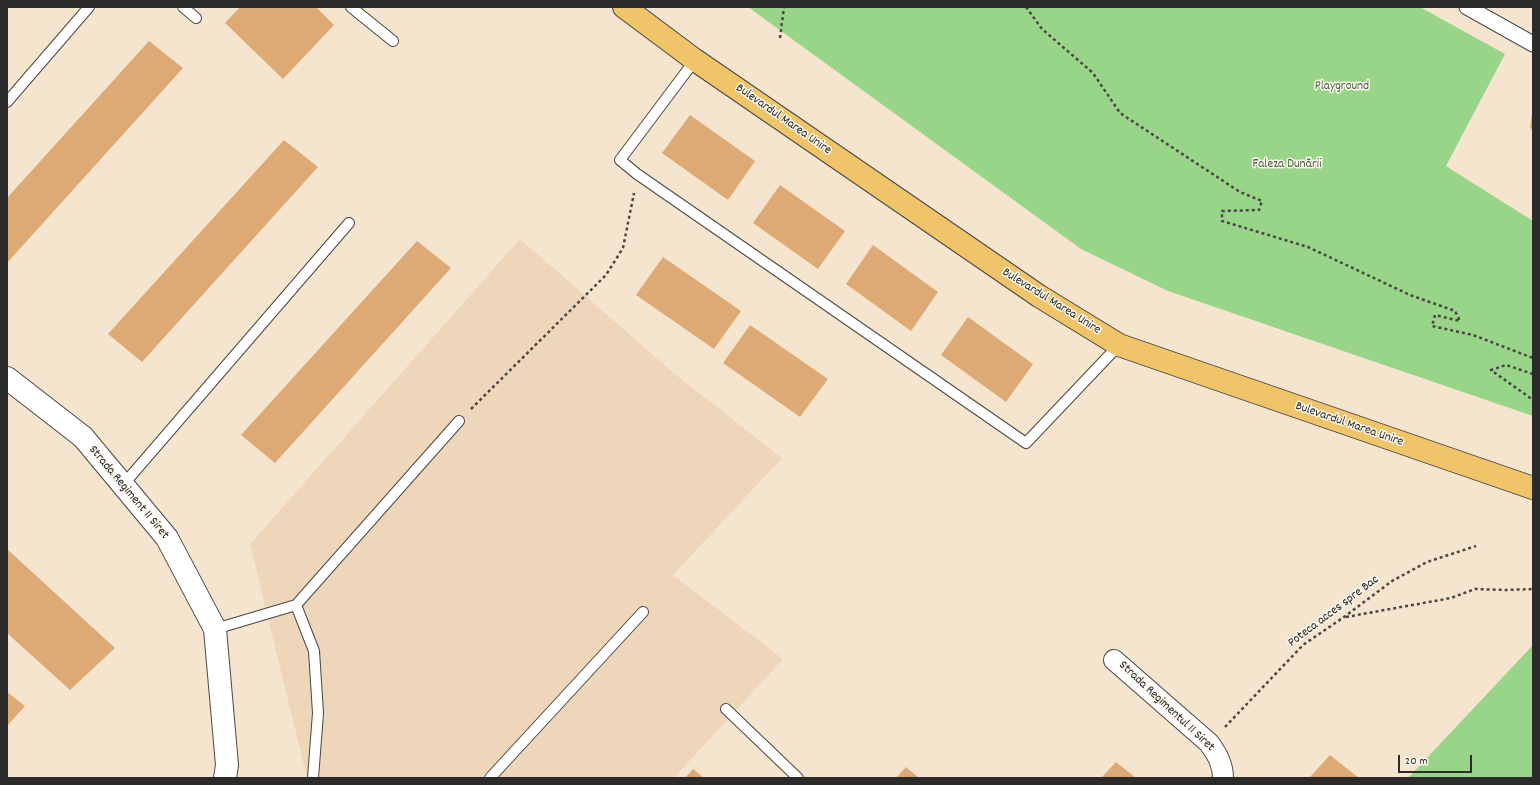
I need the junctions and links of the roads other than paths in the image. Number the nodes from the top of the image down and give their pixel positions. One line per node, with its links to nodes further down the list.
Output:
1 (89, 7): 10 (lane)
2 (183, 7): 6 (lane)
3 (351, 7): 7 (lane)
4 (624, 7): 9 (main road, Bulevardul Marea Unire)
5 (1467, 7): 8 (street)
6 (196, 18)
7 (393, 41)
8 (1533, 44)
9 (695, 60): 12 (main road, Bulevardul Marea Unire); 12 (lane)
10 (7, 102)
11 (349, 223): 15 (lane)
12 (1119, 345): 16 (main road, Bulevardul Marea Unire)
13 (7, 378): 15 (street, Strada Regiment 11 Siret)
14 (459, 421): 17 (lane)
15 (123, 485): 19 (street, Strada Regiment 11 Siret)
16 (1533, 488)
17 (296, 605): 19 (lane); 23 (lane)
18 (643, 612): 24 (lane)
19 (215, 629): 22 (street, Strada Regiment 11 Siret)
20 (1114, 660): 26 (street, Strada Regimentul 11 Siret)
21 (726, 709): 25 (lane)
22 (225, 778)
23 (313, 778)
24 (490, 778)
25 (798, 778)
26 (1223, 778)

